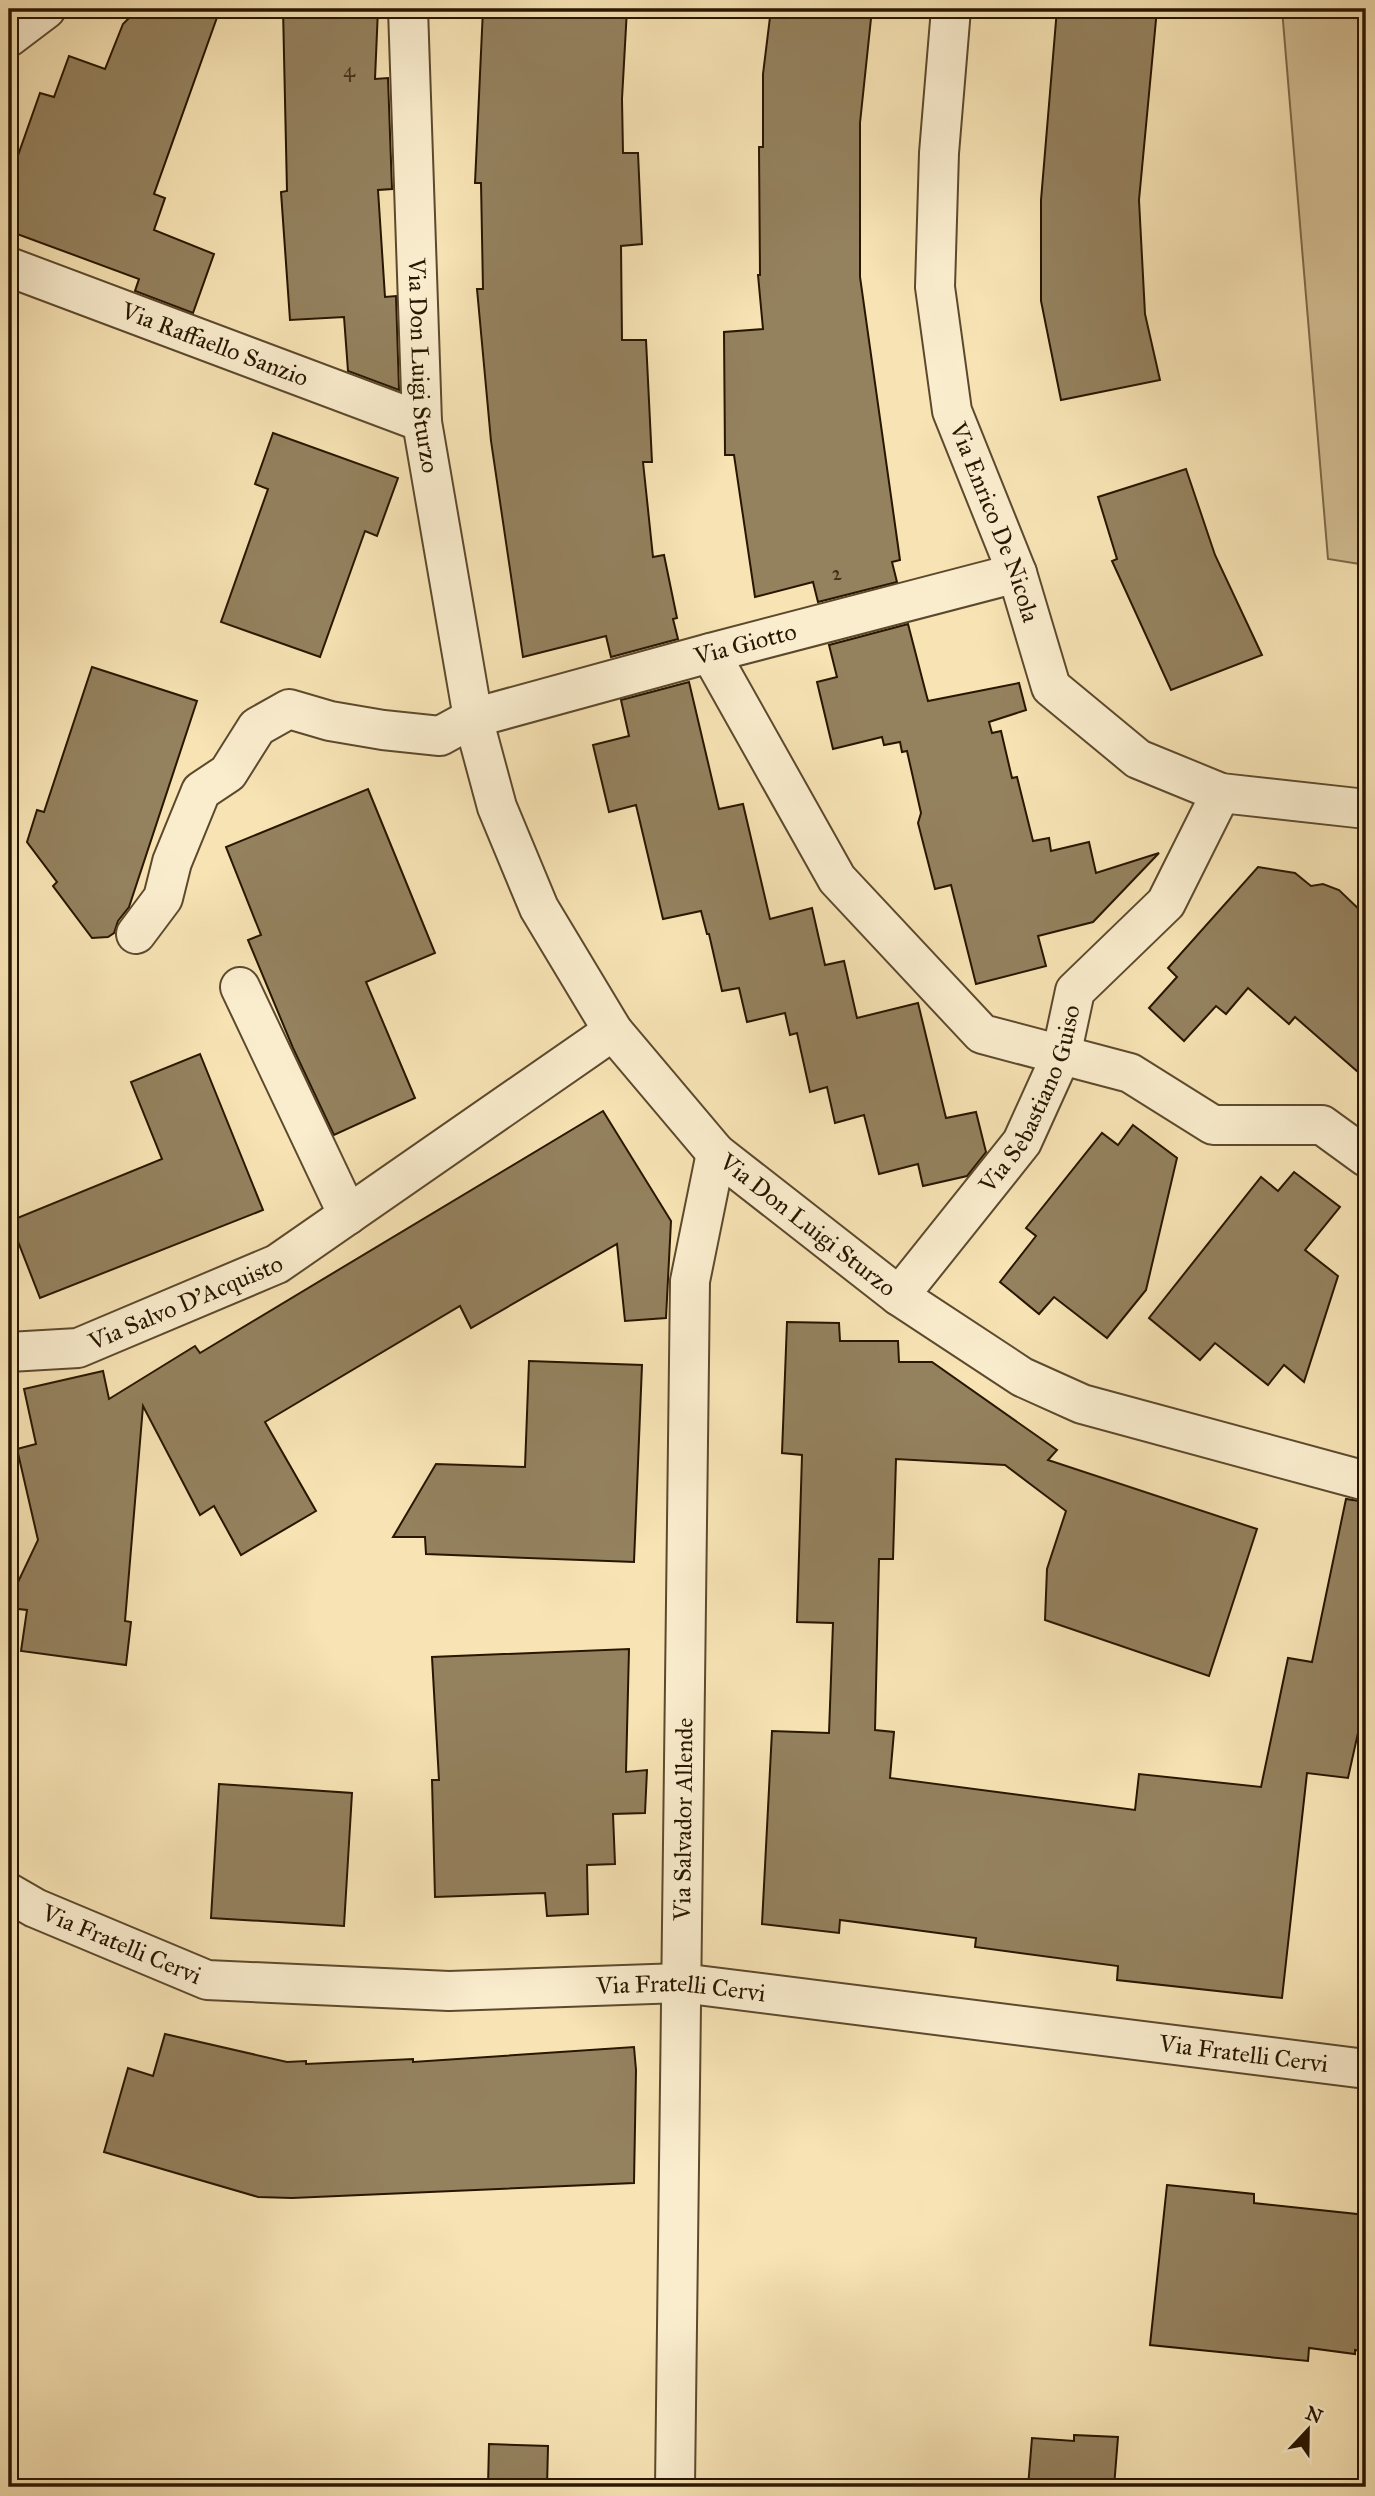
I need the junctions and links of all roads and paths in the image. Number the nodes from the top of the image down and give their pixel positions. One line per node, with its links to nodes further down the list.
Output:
1 (46, 9): 4 (street)
2 (408, 9): 6 (street, Via Don Luigi Sturzo)
3 (951, 9): 7 (street, Via Enrico De Nicola)
4 (9, 37)
5 (9, 267): 6 (street, Via Raffaello Sanzio)
6 (422, 422): 9 (street, Via Don Luigi Sturzo)
7 (1017, 573): 8 (street, Via Giotto); 10 (street, Via Enrico De Nicola)
8 (710, 653): 9 (street, Via Giotto); 15 (street)
9 (474, 718): 12 (street); 14 (street, Via Don Luigi Sturzo)
10 (1221, 793): 11 (street, Via Enrico De Nicola); 15 (street, Via Sebastiano Guiso)
11 (1366, 809)
12 (136, 934)
13 (240, 987): 18 (street)
14 (613, 1031): 16 (street, Via Don Luigi Sturzo); 18 (street, Via Salvo D'Acquisto)
15 (1061, 1056): 17 (street); 19 (street, Via Sebastiano Guiso)
16 (716, 1153): 19 (street, Via Don Luigi Sturzo); 23 (street, Via Salvador Allende)
17 (1366, 1157)
18 (348, 1215): 20 (street, Via Salvo D'Acquisto)
19 (898, 1296): 21 (street, Via Don Luigi Sturzo)
20 (9, 1352)
21 (1366, 1481)
22 (9, 1893): 23 (street, Via Fratelli Cervi)
23 (681, 1983): 24 (street, Via Fratelli Cervi); 25 (street, Via Salvador Allende)
24 (1366, 2069)
25 (675, 2487)

